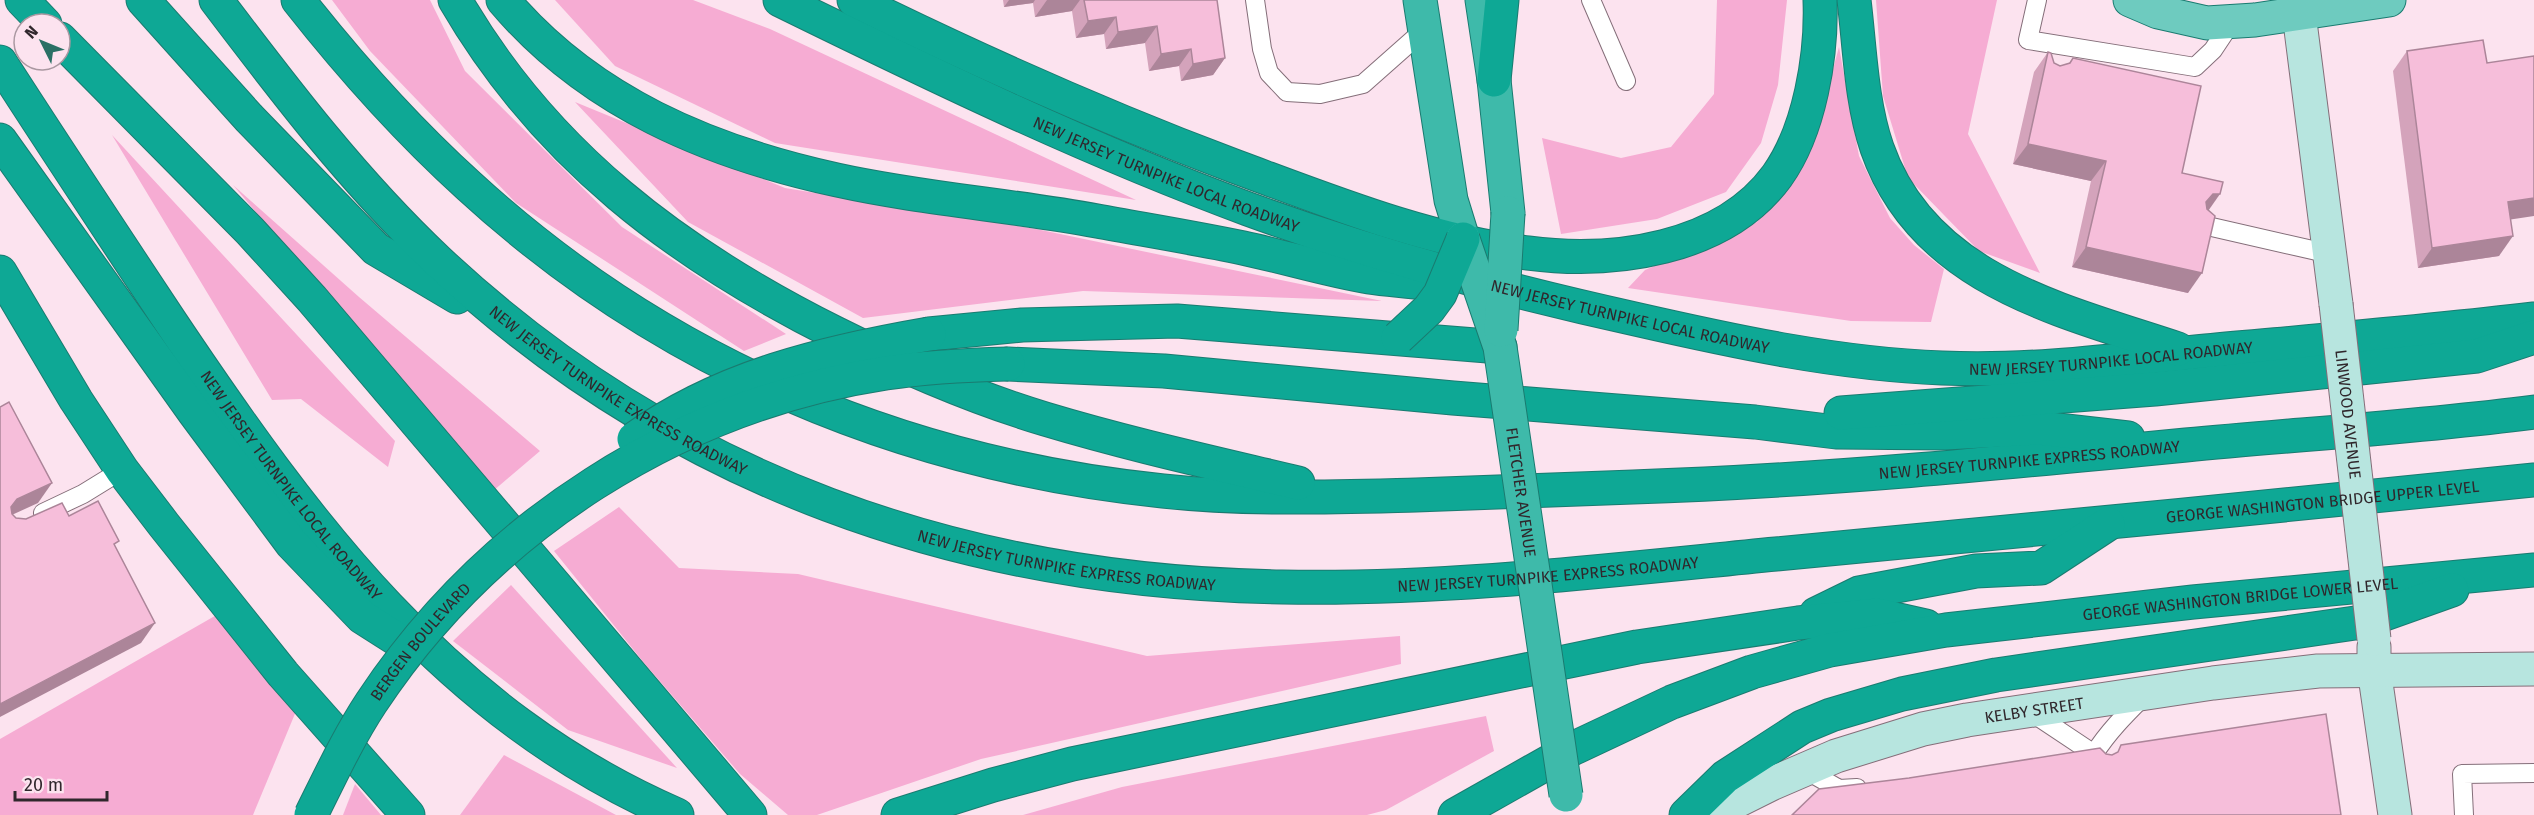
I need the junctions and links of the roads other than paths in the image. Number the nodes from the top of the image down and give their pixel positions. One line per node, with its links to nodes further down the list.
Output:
1 (22, 0): 18 (highway)
2 (143, 0): 39 (highway)
3 (216, 0): 39 (highway, NEW JERSEY TURNPIKE EXPRESS ROADWAY)
4 (298, 0): 46 (highway, NEW JERSEY TURNPIKE EXPRESS ROADWAY)
5 (455, 0): 46 (highway)
6 (503, 0): 33 (highway)
7 (780, 0): 34 (highway, NEW JERSEY TURNPIKE LOCAL ROADWAY)
8 (855, 0): 13 (highway)
9 (1255, 0): 20 (lane)
10 (1482, 0): 26 (highway, FLETCHER AVENUE)
11 (1502, 0): 26 (highway)
12 (1591, 0): 27 (lane)
13 (1820, 0)
14 (1854, 0): 40 (highway)
15 (2037, 0): 22 (lane)
16 (2130, 0): 21 (main road)
17 (2389, 0): 19 (main road)
18 (34, 12)
19 (2299, 14): 21 (main road); 31 (main road, LINWOOD AVENUE)
20 (1422, 15): 30 (highway, FLETCHER AVENUE)
21 (2230, 23): 22 (lane)
22 (2055, 44): 25 (lane)
23 (72, 51): 68 (highway)
24 (0, 62): 56 (highway, NEW JERSEY TURNPIKE LOCAL ROADWAY)
25 (2050, 65)
26 (1494, 80): 38 (highway, FLETCHER AVENUE, bridge)
27 (1626, 81)
28 (0, 140): 56 (highway)
29 (2204, 225): 31 (lane)
30 (1463, 239): 33 (highway, bridge); 38 (highway, FLETCHER AVENUE, bridge)
31 (2330, 254): 54 (main road, LINWOOD AVENUE, bridge)
32 (0, 272): 44 (highway)
33 (1444, 285): 34 (highway); 37 (highway, bridge)
34 (1528, 295): 40 (highway, NEW JERSEY TURNPIKE LOCAL ROADWAY)
35 (2534, 319): 40 (highway, NEW JERSEY TURNPIKE LOCAL ROADWAY)
36 (2534, 337): 42 (highway)
37 (1398, 338): 38 (highway); 47 (highway, bridge)
38 (1500, 347): 64 (highway, FLETCHER AVENUE, bridge)
39 (546, 351): 49 (highway, NEW JERSEY TURNPIKE EXPRESS ROADWAY)
40 (2189, 353)
41 (2534, 412): 43 (highway)
42 (1755, 422): 43 (highway); 47 (highway, bridge)
43 (2192, 445): 46 (highway, NEW JERSEY TURNPIKE EXPRESS ROADWAY)
44 (122, 470): 48 (lane); 66 (highway)
45 (2534, 480): 49 (highway, GEORGE WASHINGTON BRIDGE UPPER LEVEL)
46 (1356, 497)
47 (568, 500): 65 (highway, BERGEN BOULEVARD, bridge)
48 (26, 521)
49 (2112, 522): 52 (highway)
50 (2534, 570): 51 (highway, GEORGE WASHINGTON BRIDGE LOWER LEVEL)
51 (2499, 573): 53 (highway, GEORGE WASHINGTON BRIDGE LOWER LEVEL); 71 (highway)
52 (1798, 623): 53 (highway); 69 (highway)
53 (1946, 630): 70 (highway)
54 (2374, 654): 55 (main road, KELBY STREET); 57 (main road, KELBY STREET); 73 (main road, LINWOOD AVENUE)
55 (2534, 669)
56 (477, 690): 67 (highway, NEW JERSEY TURNPIKE LOCAL ROADWAY)
57 (2147, 693): 58 (main road, KELBY STREET); 60 (lane)
58 (2028, 710): 60 (lane); 61 (main road, KELBY STREET)
59 (2072, 758): 60 (lane)
60 (2095, 760)
61 (1804, 770): 63 (lane); 72 (main road, KELBY STREET)
62 (2534, 773): 74 (lane)
63 (1871, 788)
64 (1567, 805)
65 (311, 815)
66 (408, 815)
67 (677, 815)
68 (750, 815)
69 (898, 815)
70 (1455, 815)
71 (1686, 815)
72 (1709, 815)
73 (2395, 815)
74 (2464, 815)

